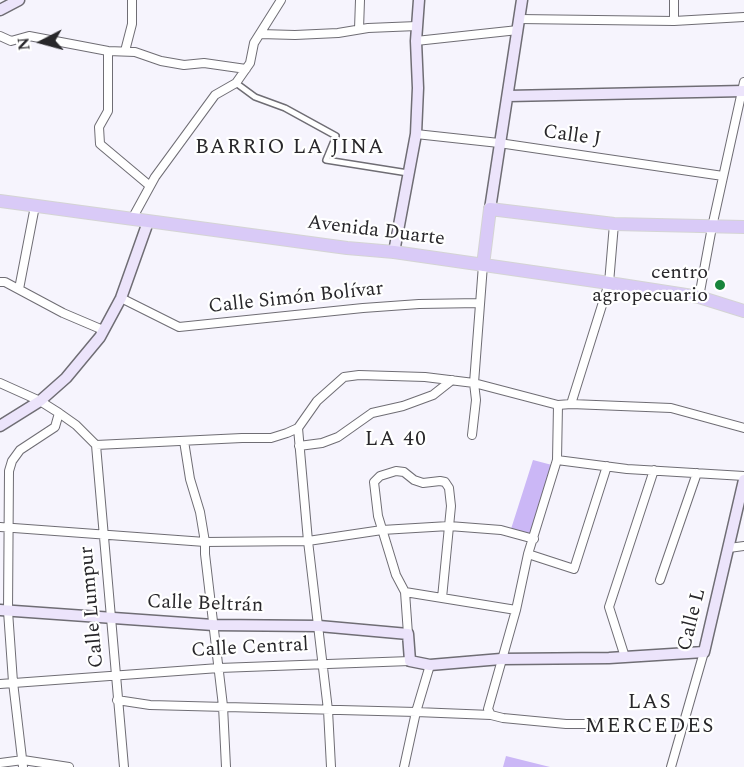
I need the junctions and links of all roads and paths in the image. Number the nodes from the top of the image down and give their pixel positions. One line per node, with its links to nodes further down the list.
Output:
1 (19, 0): 8 (main road)
2 (132, 0): 18 (street)
3 (281, 0): 14 (street)
4 (360, 0): 13 (street)
5 (419, 0): 12 (main road)
6 (522, 0): 11 (main road)
7 (674, 0): 10 (street)
8 (0, 10)
9 (744, 17): 10 (street)
10 (674, 21): 11 (street)
11 (518, 25): 16 (street); 22 (main road)
12 (417, 26): 13 (street); 16 (main road)
13 (359, 29): 14 (street)
14 (260, 34): 19 (street)
15 (0, 36): 17 (street)
16 (416, 41): 23 (main road)
17 (108, 51): 18 (street); 27 (street)
18 (125, 51): 19 (street)
19 (246, 69): 20 (street)
20 (236, 83): 25 (street); 27 (street)
21 (743, 88): 22 (main road); 26 (street)
22 (508, 96): 24 (main road)
23 (416, 134): 24 (street, Calle J); 25 (main road)
24 (499, 144): 26 (street, Calle J); 30 (main road)
25 (408, 173): 36 (main road)
26 (723, 176): 34 (street)
27 (150, 186): 31 (street)
28 (0, 201): 29 (main road, Avenida Duarte)
29 (35, 206): 31 (main road, Avenida Duarte); 40 (street)
30 (490, 209): 33 (main road); 37 (main road)
31 (132, 219): 32 (main road, Avenida Duarte)
32 (148, 222): 36 (main road, Avenida Duarte); 42 (main road)
33 (614, 224): 34 (main road); 39 (street)
34 (712, 227): 35 (main road); 41 (street)
35 (744, 227)
36 (394, 252): 37 (main road, Avenida Duarte)
37 (483, 265): 39 (main road, Avenida Duarte); 43 (street)
38 (0, 282): 40 (street)
39 (609, 283): 41 (main road, Avenida Duarte); 50 (street)
40 (19, 289): 45 (street)
41 (699, 297): 44 (main road, Avenida Duarte)
42 (121, 298): 43 (street, Calle Simón Bolívar); 45 (main road)
43 (480, 303): 48 (street)
44 (744, 311)
45 (104, 330): 49 (main road)
46 (452, 380): 48 (street); 54 (street); 59 (street)
47 (0, 383): 49 (street)
48 (474, 383): 51 (street); 56 (street)
49 (40, 401): 52 (street); 53 (main road)
50 (571, 404): 51 (street); 55 (street)
51 (558, 405): 60 (street)
52 (59, 413): 58 (street); 66 (street)
53 (0, 426)
54 (298, 428): 57 (street); 59 (street)
55 (744, 428)
56 (472, 435)
57 (184, 441): 58 (street); 71 (street)
58 (96, 445): 68 (street, Calle Lumpur)
59 (299, 446): 70 (street)
60 (557, 460): 61 (street); 69 (street)
61 (607, 466): 62 (street); 74 (street)
62 (654, 471): 63 (street); 85 (street)
63 (697, 473): 64 (street); 75 (street)
64 (744, 478): 73 (main road, Calle L)
65 (449, 526): 67 (street); 67 (street); 69 (street); 77 (street)
66 (4, 527): 68 (street); 79 (street)
67 (382, 530): 70 (street); 76 (street)
68 (104, 536): 71 (street); 80 (street, Calle Lumpur)
69 (534, 539): 74 (street)
70 (308, 541): 71 (street); 82 (street)
71 (205, 542): 81 (street)
72 (744, 546): 73 (street)
73 (729, 548): 84 (main road, Calle L)
74 (528, 554): 78 (street)
75 (660, 580)
76 (405, 592): 77 (street); 83 (street)
77 (442, 598): 78 (street)
78 (516, 610): 86 (street)
79 (4, 611): 80 (main road, Calle Beltrán); 92 (street)
80 (112, 618): 81 (main road, Calle Beltrán); 91 (street, Calle Lumpur)
81 (213, 625): 82 (main road, Calle Beltrán); 90 (street)
82 (319, 626): 83 (main road, Calle Beltrán); 88 (street)
83 (408, 634): 87 (main road)
84 (704, 652): 85 (main road, Calle Central); 107 (street, Calle L)
85 (625, 657): 86 (main road, Calle Central)
86 (501, 659): 89 (main road, Calle Central); 98 (street)
87 (410, 660): 88 (street, Calle Central); 89 (main road, Calle Central)
88 (322, 663): 90 (street, Calle Central); 96 (street)
89 (430, 665): 97 (street)
90 (219, 668): 91 (street, Calle Central); 95 (street)
91 (115, 675): 92 (street, Calle Central); 94 (street, Calle Lumpur)
92 (13, 682): 93 (street, Calle Central); 101 (street)
93 (0, 684)
94 (117, 700): 95 (street); 103 (street, Calle Lumpur)
95 (223, 706): 96 (street); 104 (street)
96 (328, 710): 97 (street); 105 (street)
97 (416, 712): 98 (street); 106 (street)
98 (491, 715): 99 (street)
99 (591, 724)
100 (0, 763): 101 (street)
101 (23, 764): 102 (street)
102 (69, 767)
103 (124, 767)
104 (226, 767)
105 (331, 767)
106 (404, 767)
107 (671, 767)

